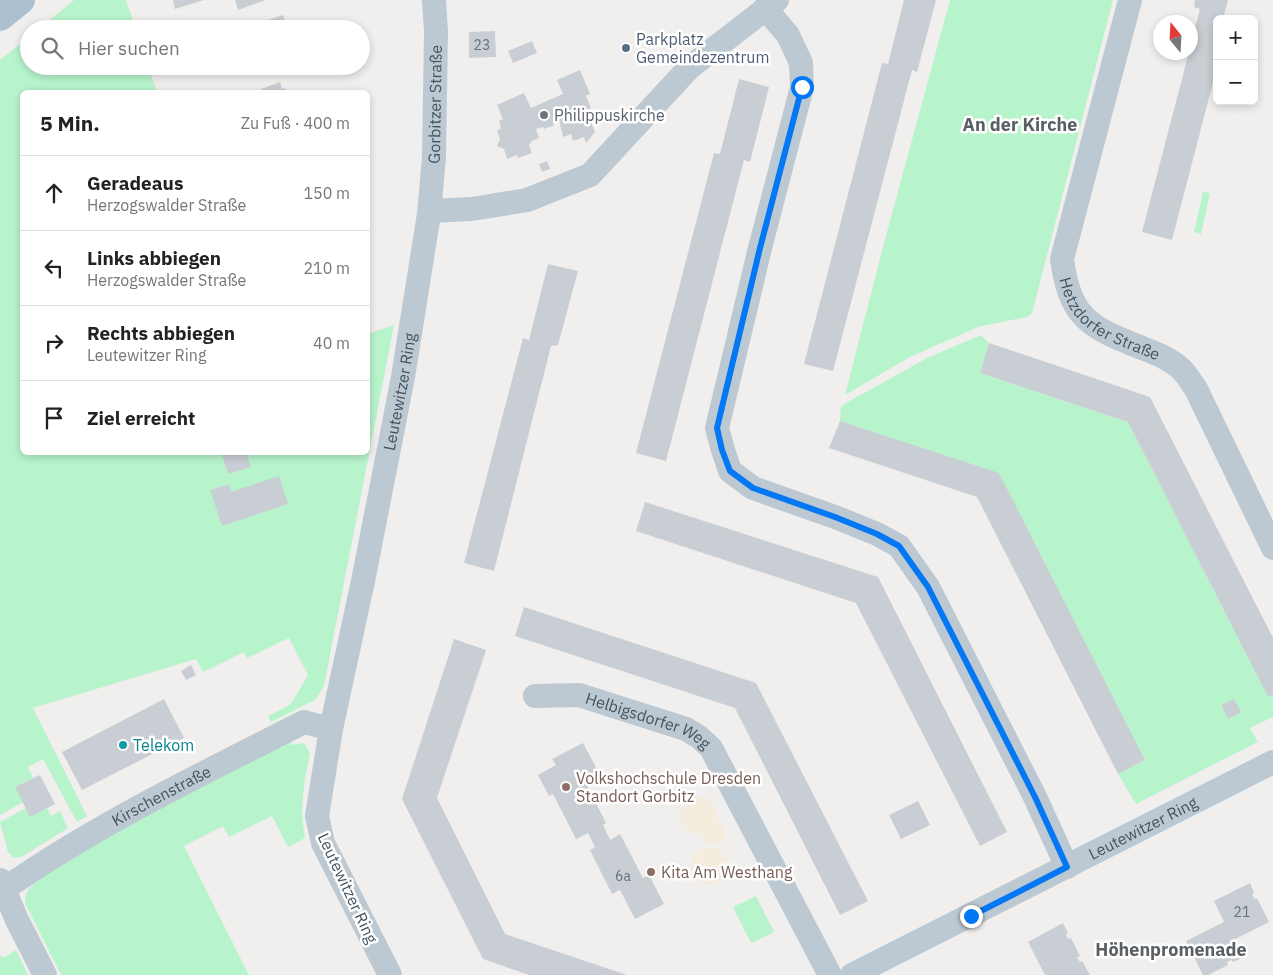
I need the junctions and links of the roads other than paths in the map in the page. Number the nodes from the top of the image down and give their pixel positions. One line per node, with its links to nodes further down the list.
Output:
1 (21, 0): 5 (main road)
2 (434, 0): 6 (street, Gorbitzer Straße)
3 (1130, 0): 7 (street, Hetzdorfer Straße)
4 (771, 4): 6 (street); 11 (street)
5 (0, 17)
6 (430, 211): 9 (street, Leutewitzer Ring)
7 (1273, 548)
8 (535, 696): 15 (street, Helbigsdorfer Weg)
9 (331, 729): 12 (street, Kirschenstraße); 14 (street, Leutewitzer Ring)
10 (1273, 762): 11 (street, Leutewitzer Ring)
11 (1067, 867): 16 (street, Leutewitzer Ring)
12 (1, 887): 13 (street)
13 (45, 975)
14 (390, 975)
15 (830, 975)
16 (852, 975)

